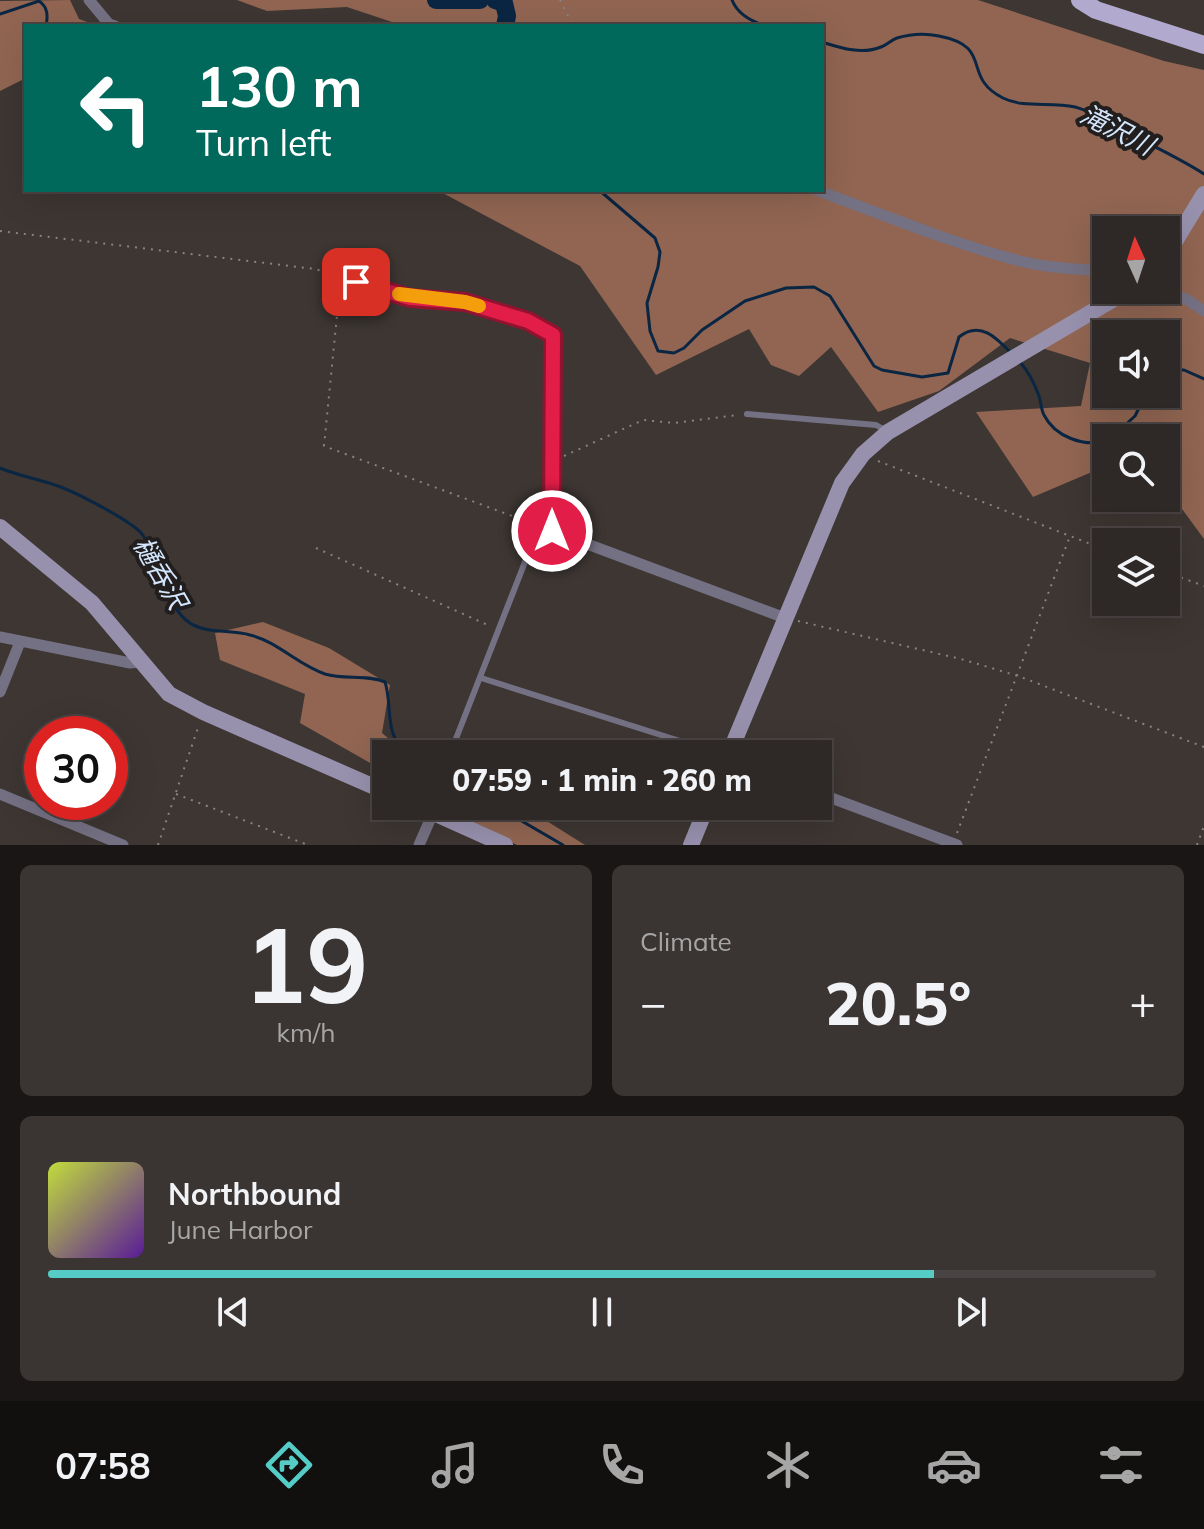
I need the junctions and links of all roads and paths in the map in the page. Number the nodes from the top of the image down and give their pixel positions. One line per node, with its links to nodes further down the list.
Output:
1 (89, 0): 4 (street)
2 (560, 0): 5 (path)
3 (1080, 0): 6 (main road)
4 (109, 24)
5 (572, 24)
6 (1204, 45)
7 (821, 192): 11 (street)
8 (1204, 194): 10 (street)
9 (0, 231): 12 (path)
10 (1180, 235)
11 (1092, 270)
12 (341, 276): 19 (street); 20 (path)
13 (1180, 297): 15 (street)
14 (1105, 304): 17 (street)
15 (1204, 311)
16 (747, 414): 17 (lane); 19 (path)
17 (888, 432): 18 (street)
18 (863, 454): 23 (path); 28 (street)
19 (552, 461): 22 (street)
20 (539, 526): 22 (street); 29 (lane)
21 (0, 527): 32 (street)
22 (552, 531): 28 (street)
23 (1070, 536): 24 (path); 33 (path)
24 (1092, 545)
25 (316, 548): 29 (path)
26 (1180, 577): 27 (path)
27 (1204, 586)
28 (785, 618): 33 (path); 39 (street)
29 (499, 630): 34 (lane)
30 (0, 637): 31 (street)
31 (20, 642): 32 (street); 35 (street)
32 (140, 662): 36 (street)
33 (1018, 676): 40 (path); 49 (path)
34 (481, 678): 37 (lane); 38 (lane)
35 (0, 692)
36 (203, 712): 41 (street); 43 (path)
37 (456, 740)
38 (677, 740)
39 (735, 740)
40 (1204, 747)
41 (372, 786)
42 (0, 794): 50 (street)
43 (176, 794): 51 (path); 52 (path)
44 (832, 798): 49 (street)
45 (426, 820): 53 (street)
46 (454, 820): 54 (street)
47 (701, 820): 55 (street)
48 (1204, 826): 56 (path)
49 (955, 844)
50 (123, 845)
51 (158, 845)
52 (308, 845)
53 (419, 845)
54 (505, 845)
55 (691, 845)
56 (1197, 845)

